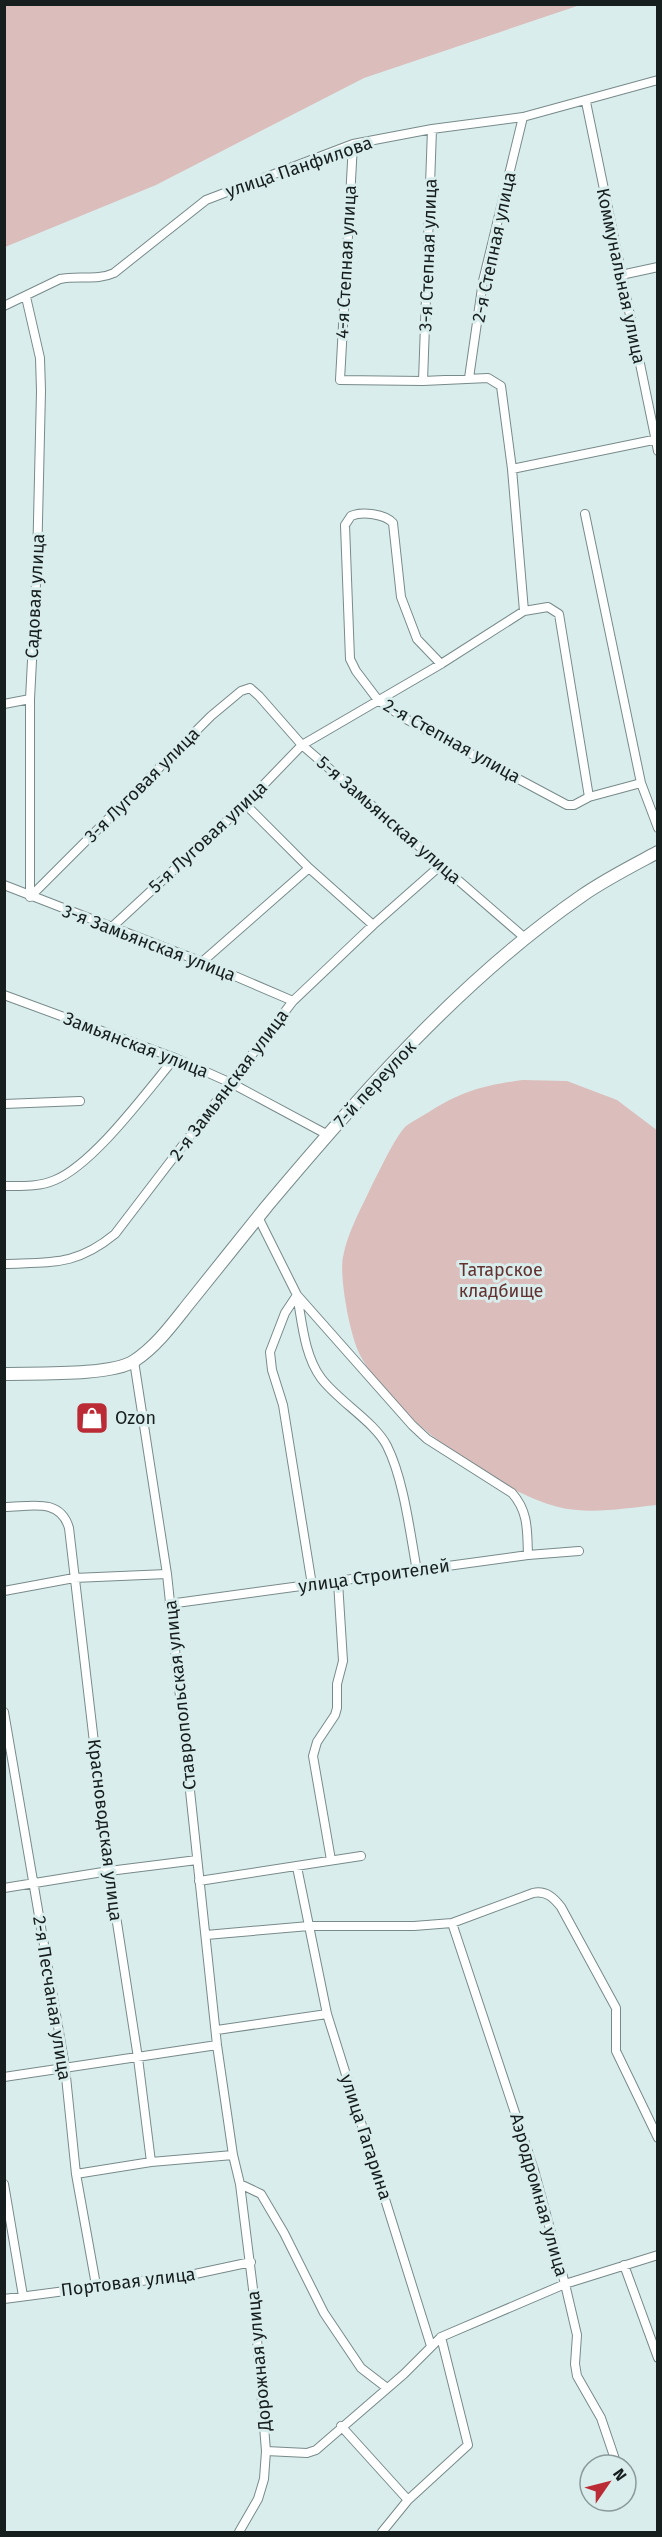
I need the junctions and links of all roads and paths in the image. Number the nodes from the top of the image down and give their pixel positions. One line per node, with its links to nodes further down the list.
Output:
1 (657, 80): 2 (street, улица Панфилова)
2 (586, 102): 3 (street, улица Панфилова); 7 (street, Коммунальная улица)
3 (523, 117): 4 (street, улица Панфилова); 10 (street, 2-я Степная улица)
4 (432, 129): 5 (street, улица Панфилова); 11 (street, 3-я Степная улица)
5 (353, 144): 8 (street, улица Панфилова); 11 (street, 4-я Степная улица)
6 (657, 267): 7 (street)
7 (621, 275): 12 (street, Коммунальная улица)
8 (26, 297): 9 (street, улица Панфилова); 19 (street, Садовая улица)
9 (4, 306)
10 (469, 378): 11 (street); 14 (street)
11 (423, 381)
12 (656, 439): 13 (street, Коммунальная улица); 14 (street)
13 (657, 451)
14 (512, 469): 16 (street)
15 (585, 514): 23 (street)
16 (524, 611): 17 (street, 5-я Луговая улица); 24 (street)
17 (441, 664): 20 (street, 5-я Луговая улица); 20 (street, 2-я Степная улица)
18 (259, 696): 22 (street, 5-я Замьянская улица); 31 (street, 3-я Луговая улица)
19 (30, 699): 21 (street); 31 (street, Садовая улица)
20 (378, 700): 22 (street, 5-я Луговая улица); 24 (street, 2-я Степная улица)
21 (4, 704)
22 (302, 745): 25 (street, 5-я Луговая улица); 28 (street, 5-я Замьянская улица)
23 (641, 783): 24 (street, 2-я Степная улица); 26 (street)
24 (589, 797)
25 (246, 804): 29 (street); 33 (street, 5-я Луговая улица)
26 (657, 828)
27 (657, 852): 34 (street, 7-й переулок)
28 (441, 865): 32 (street, 2-я Замьянская улица); 34 (street, 5-я Замьянская улица)
29 (309, 868): 32 (street); 35 (street)
30 (4, 885): 31 (street, 3-я Замьянская улица)
31 (30, 897): 33 (street, 3-я Замьянская улица)
32 (373, 925): 37 (street, 2-я Замьянская улица)
33 (112, 927): 35 (street, 3-я Замьянская улица)
34 (525, 938): 42 (street, 7-й переулок)
35 (202, 962): 37 (street, 3-я Замьянская улица)
36 (4, 995): 38 (street, Замьянская улица)
37 (293, 1001): 39 (street, 2-я Замьянская улица)
38 (175, 1058): 39 (street, Замьянская улица); 43 (street)
39 (231, 1083): 42 (street, Замьянская улица); 45 (street, 2-я Замьянская улица)
40 (80, 1101): 41 (street)
41 (4, 1104)
42 (328, 1135): 44 (street, 7-й переулок)
43 (4, 1186)
44 (258, 1217): 46 (street); 47 (street, 7-й переулок)
45 (4, 1264)
46 (297, 1295): 51 (street); 52 (street); 56 (street)
47 (134, 1361): 48 (street); 53 (street, Ставропольская улица)
48 (4, 1374)
49 (4, 1507): 54 (street, Красноводская улица)
50 (579, 1551): 51 (street, улица Строителей)
51 (528, 1555): 52 (street, улица Строителей)
52 (417, 1571): 55 (street, улица Строителей)
53 (167, 1574): 54 (street); 58 (street, Ставропольская улица)
54 (74, 1578): 57 (street); 64 (street, Красноводская улица)
55 (338, 1582): 56 (street, улица Строителей); 62 (street)
56 (312, 1585): 58 (street, улица Строителей)
57 (4, 1591)
58 (169, 1604): 61 (street, Ставропольская улица)
59 (4, 1712): 66 (street, 2-я Песчаная улица)
60 (361, 1856): 62 (street)
61 (197, 1860): 64 (street); 65 (street, Ставропольская улица)
62 (330, 1860): 63 (street)
63 (297, 1867): 65 (street); 69 (street, улица Гагарина)
64 (109, 1871): 66 (street); 74 (street, Красноводская улица)
65 (199, 1881): 70 (street, Ставропольская улица)
66 (33, 1884): 67 (street); 75 (street, 2-я Песчаная улица)
67 (4, 1888)
68 (452, 1923): 69 (street); 77 (street); 86 (street, Аэродромная улица)
69 (309, 1926): 70 (street); 71 (street, улица Гагарина)
70 (206, 1935): 72 (street, Ставропольская улица)
71 (327, 2014): 72 (street); 91 (street, улица Гагарина)
72 (217, 2030): 73 (street, Дорожная улица)
73 (217, 2045): 74 (street); 78 (street, Дорожная улица)
74 (138, 2058): 75 (street); 79 (street, Красноводская улица)
75 (65, 2067): 76 (street); 80 (street, 2-я Песчаная улица)
76 (4, 2077)
77 (657, 2138)
78 (233, 2155): 79 (street); 82 (street, Дорожная улица)
79 (151, 2162): 80 (street)
80 (76, 2174): 87 (street, 2-я Песчаная улица)
81 (4, 2184): 88 (street)
82 (240, 2184): 84 (street, Дорожная улица); 93 (street)
83 (657, 2255): 85 (street)
84 (251, 2262): 87 (street, Портовая улица); 95 (street, Дорожная улица)
85 (624, 2265): 86 (street); 92 (street)
86 (565, 2284): 90 (street); 96 (street, Аэродромная улица)
87 (96, 2285): 88 (street, Портовая улица)
88 (23, 2296): 89 (street, Портовая улица)
89 (4, 2299)
90 (441, 2337): 91 (street); 97 (street)
91 (431, 2346): 93 (street)
92 (657, 2358)
93 (387, 2388): 94 (street)
94 (341, 2427): 95 (street); 97 (street)
95 (266, 2451): 98 (street, Дорожная улица)
96 (613, 2453)
97 (408, 2500): 99 (street)
98 (239, 2532)
99 (382, 2532)

